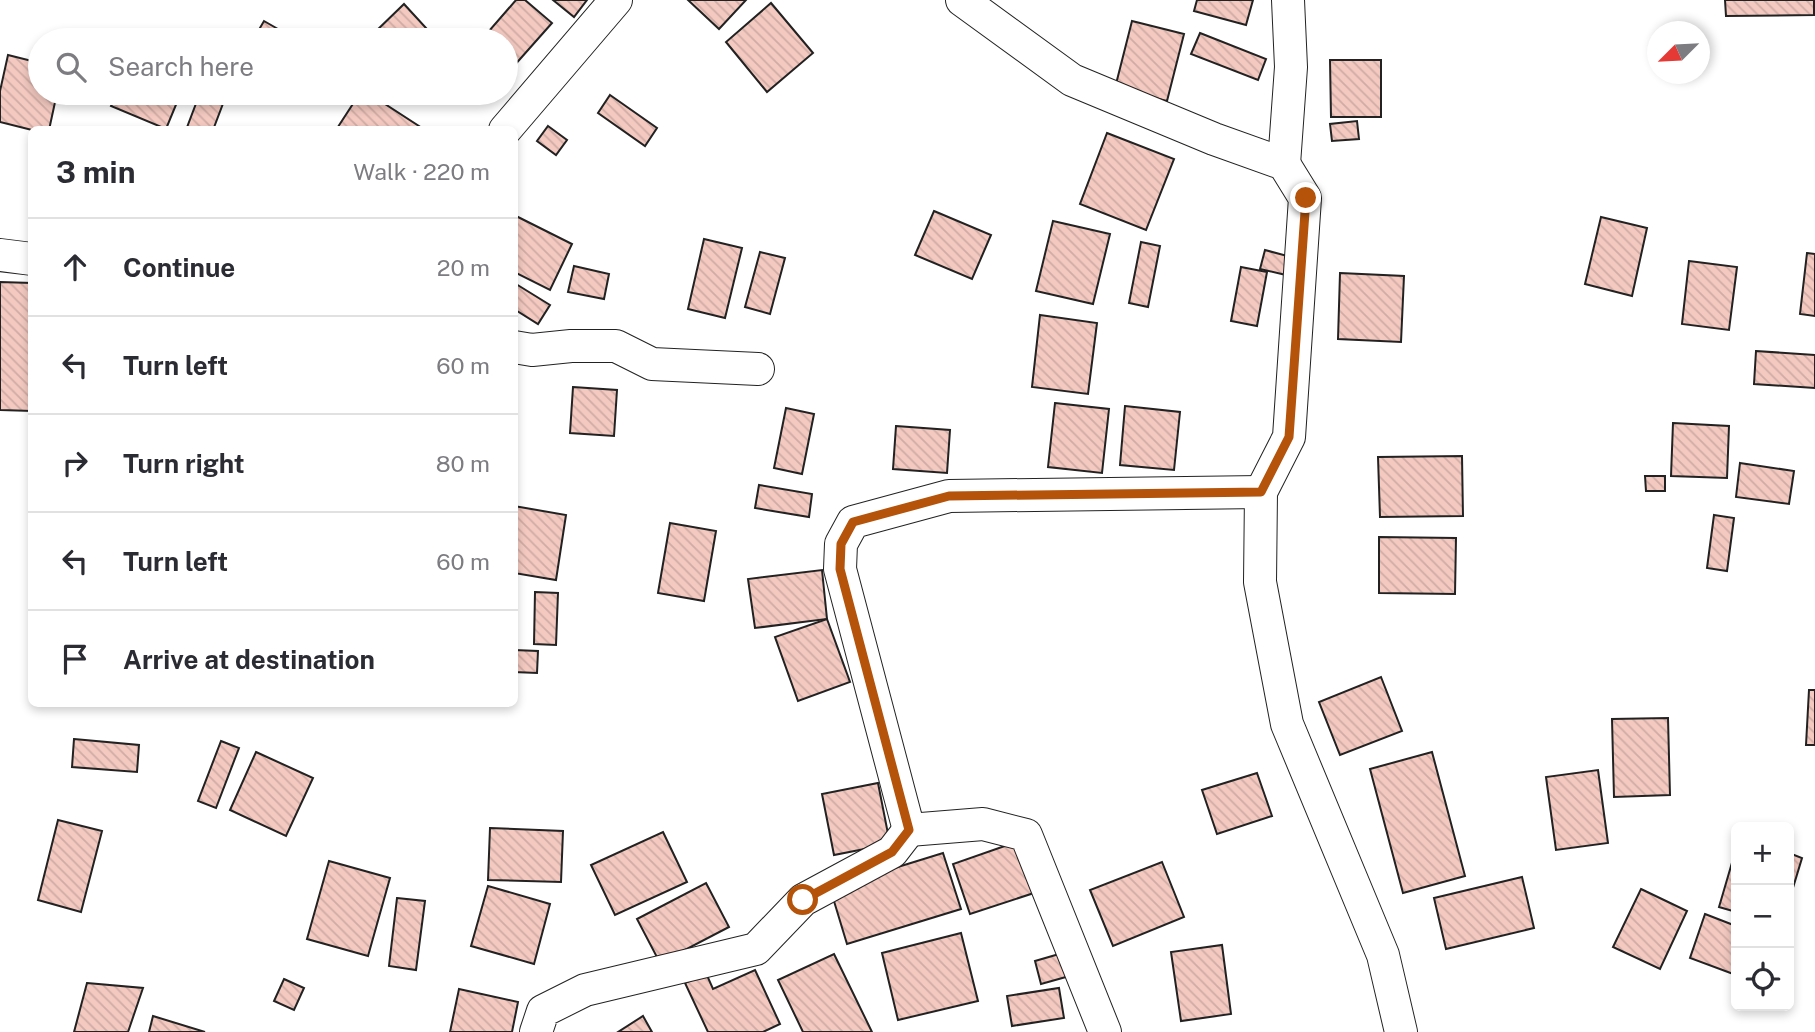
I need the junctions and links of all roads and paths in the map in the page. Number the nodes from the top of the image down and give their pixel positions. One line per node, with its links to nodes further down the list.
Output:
1 (617, 0): 4 (street)
2 (962, 0): 5 (street)
3 (1288, 0): 5 (street)
4 (508, 126)
5 (1284, 164): 10 (street)
6 (0, 256): 7 (street)
7 (28, 259)
8 (518, 348): 9 (street)
9 (758, 369)
10 (1261, 492): 11 (street); 14 (street)
11 (909, 830): 12 (street); 13 (street)
12 (536, 1032)
13 (1105, 1032)
14 (1401, 1032)

